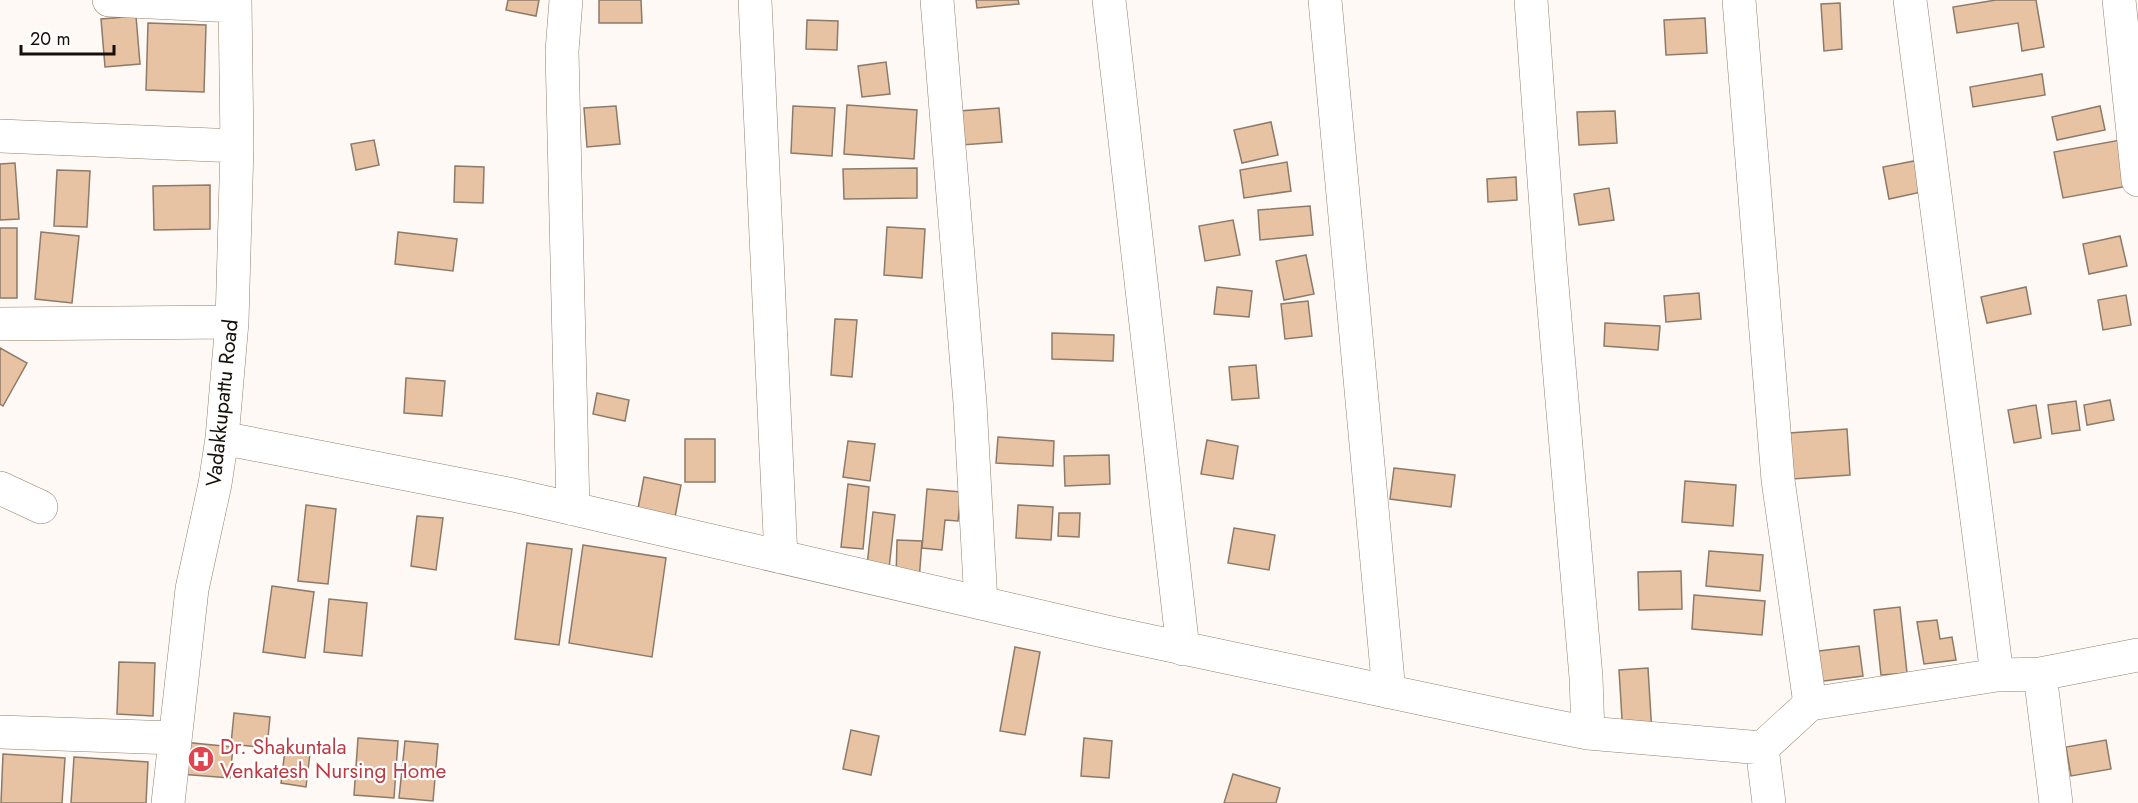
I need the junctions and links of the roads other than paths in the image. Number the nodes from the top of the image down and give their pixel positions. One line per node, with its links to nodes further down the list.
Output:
1 (108, 0): 11 (street)
2 (566, 0): 20 (street)
3 (755, 0): 21 (street)
4 (937, 0): 22 (street)
5 (1109, 0): 23 (street)
6 (1325, 0): 27 (street)
7 (1531, 0): 30 (street)
8 (1739, 0): 28 (street)
9 (1910, 0): 26 (street)
10 (2119, 0): 14 (street)
11 (235, 3): 13 (street, Vadakkupattu Road)
12 (0, 136): 13 (street)
13 (237, 146): 15 (street, Vadakkupattu Road)
14 (2138, 180)
15 (231, 322): 16 (street); 17 (street, Vadakkupattu Road)
16 (0, 324)
17 (222, 438): 20 (street); 31 (street, Vadakkupattu Road)
18 (0, 488): 19 (street)
19 (41, 507)
20 (573, 509): 21 (street)
21 (781, 557): 22 (street)
22 (981, 603): 23 (street)
23 (1183, 649): 27 (street)
24 (2138, 655): 25 (street)
25 (2040, 674): 26 (street); 35 (street)
26 (1997, 675): 28 (street)
27 (1389, 692): 30 (street)
28 (1810, 704): 32 (street)
29 (0, 732): 31 (street)
30 (1588, 733): 32 (street)
31 (175, 738): 33 (street, Vadakkupattu Road)
32 (1762, 748): 34 (street)
33 (168, 803)
34 (1769, 803)
35 (2056, 803)

